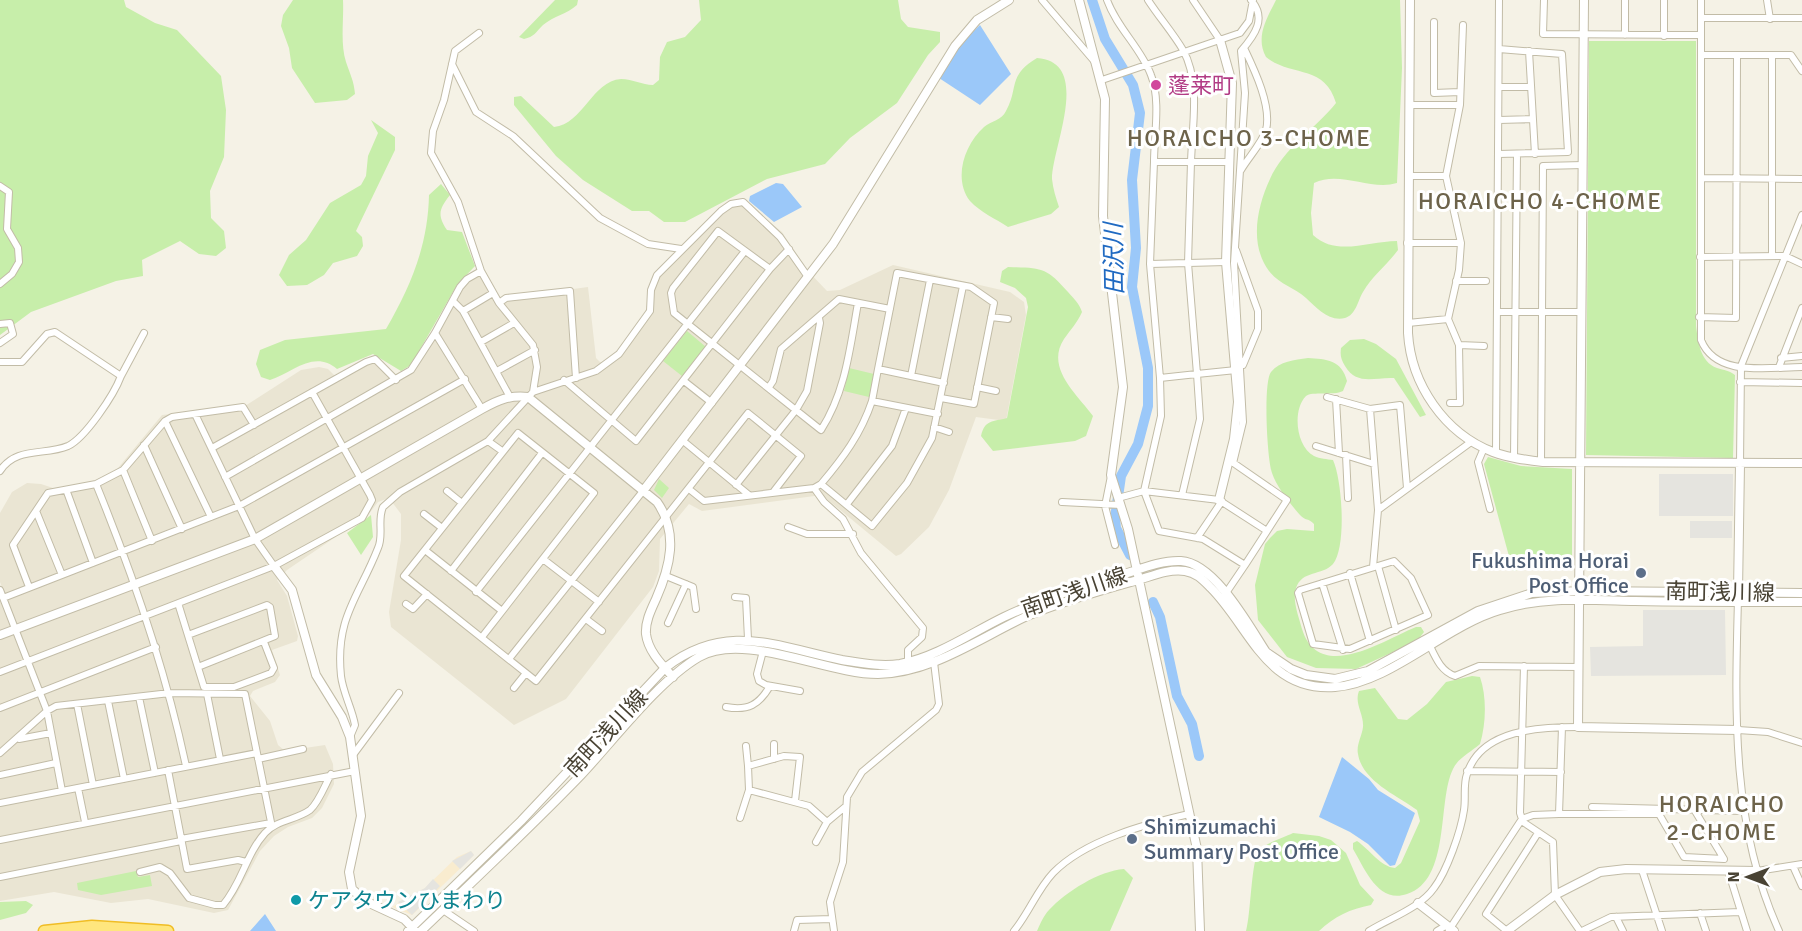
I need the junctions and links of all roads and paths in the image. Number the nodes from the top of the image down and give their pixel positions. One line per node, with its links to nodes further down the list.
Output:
1 (1009, 0): 78 (street)
2 (1042, 0): 35 (street)
3 (1079, 0): 35 (street)
4 (1107, 0): 36 (street)
5 (1148, 0): 30 (street)
6 (1193, 0): 26 (street)
7 (1410, 0): 42 (street)
8 (1499, 0): 28 (street)
9 (1544, 0): 22 (street)
10 (1584, 0): 22 (street)
11 (1625, 0): 23 (street)
12 (1664, 0): 25 (street)
13 (1701, 0): 16 (street)
14 (1767, 0): 17 (street)
15 (1252, 1): 26 (street); 27 (street)
16 (1701, 18): 17 (street); 24 (street)
17 (1770, 18): 18 (street)
18 (1802, 18)
19 (1434, 22): 41 (street)
20 (1462, 25): 41 (street)
21 (479, 33): 34 (street)
22 (1584, 35): 23 (street); 52 (street)
23 (1625, 35): 25 (street)
24 (1701, 35): 25 (street); 32 (street)
25 (1664, 36)
26 (1221, 40): 30 (street); 51 (street)
27 (1244, 48): 53 (street); 53 (street)
28 (1499, 49): 29 (street); 39 (street)
29 (1529, 51): 40 (street); 48 (street)
30 (1184, 52): 36 (street); 50 (street)
31 (1772, 54): 33 (street); 37 (street); 57 (street)
32 (1701, 55): 33 (street); 56 (street)
33 (1737, 55): 58 (street)
34 (452, 64): 65 (street); 77 (street)
35 (1098, 65): 38 (street)
36 (1147, 65): 38 (street); 49 (street)
37 (1802, 71)
38 (1102, 80): 185 (street)
39 (1499, 87): 40 (street); 45 (street)
40 (1531, 87): 44 (street)
41 (1460, 92): 43 (street)
42 (1409, 105): 43 (street); 54 (street)
43 (1460, 105): 55 (street)
44 (1533, 119): 45 (street); 48 (street)
45 (1499, 120): 46 (street)
46 (1499, 154): 47 (street); 91 (street)
47 (1517, 154): 48 (street); 92 (street)
48 (1534, 154)
49 (1154, 162): 50 (street); 74 (street)
50 (1191, 162): 51 (street); 73 (street)
51 (1230, 162): 72 (street)
52 (1583, 165): 93 (street); 94 (street)
53 (1240, 170): 64 (street)
54 (1408, 176): 55 (street); 62 (street)
55 (1446, 176): 63 (street)
56 (1701, 178): 58 (street); 70 (street)
57 (1772, 178): 58 (street); 59 (street); 68 (street)
58 (1736, 179): 71 (street)
59 (1802, 179)
60 (0, 186): 82 (street)
61 (1802, 215): 69 (street)
62 (1407, 243): 63 (street); 102 (street)
63 (1461, 243): 80 (street)
64 (1235, 247): 120 (street); 120 (street)
65 (681, 249): 66 (street); 125 (street)
66 (789, 249): 76 (street); 78 (street)
67 (745, 251): 76 (street); 101 (street); 101 (street)
68 (1772, 256): 69 (street); 71 (street)
69 (1785, 256): 75 (street); 116 (street)
70 (1700, 257): 71 (street); 97 (street)
71 (1736, 257): 97 (street)
72 (1226, 262): 73 (street); 120 (street)
73 (1188, 263): 74 (street); 122 (street)
74 (1150, 264): 126 (street)
75 (1802, 264)
76 (770, 269): 108 (street)
77 (481, 271): 84 (street); 85 (street)
78 (808, 277): 115 (street)
79 (930, 280): 83 (street); 89 (street); 124 (street)
80 (1456, 281): 81 (street); 99 (street)
81 (1486, 281)
82 (0, 284)
83 (963, 286): 95 (street); 131 (street)
84 (492, 293): 86 (street); 90 (street)
85 (454, 302): 90 (street); 105 (street)
86 (499, 303): 100 (street); 125 (street)
87 (858, 303): 89 (street); 96 (street); 148 (street)
88 (1802, 308): 113 (street)
89 (890, 309): 119 (street)
90 (463, 311): 106 (street)
91 (1497, 312): 92 (street); 170 (street)
92 (1516, 312): 93 (street); 172 (street)
93 (1542, 312): 94 (street); 173 (street)
94 (1581, 312): 174 (street)
95 (991, 317): 98 (street); 135 (street)
96 (819, 318): 134 (street); 148 (street)
97 (1699, 318): 116 (street)
98 (1008, 319)
99 (1448, 319): 102 (street); 109 (street)
100 (514, 323): 106 (street); 111 (street)
101 (687, 323): 108 (street); 153 (street)
102 (1408, 323): 161 (street)
103 (0, 324): 107 (street)
104 (144, 333): 123 (street)
105 (435, 333): 127 (street); 128 (street)
106 (481, 342): 121 (street)
107 (0, 343)
108 (712, 343): 115 (street); 130 (street)
109 (1459, 345): 110 (street); 145 (street)
110 (1484, 346)
111 (535, 350): 121 (street); 138 (street)
112 (1802, 356): 113 (street)
113 (1781, 358): 117 (street)
114 (0, 362): 123 (street)
115 (740, 365): 134 (street); 144 (street)
116 (1742, 366): 117 (street); 132 (street)
117 (1779, 367): 118 (street)
118 (1802, 367)
119 (878, 369): 124 (street); 143 (street)
120 (1239, 369): 122 (street); 175 (street)
121 (497, 371): 139 (street)
122 (1197, 374): 126 (street); 197 (street)
123 (122, 376): 181 (street)
124 (912, 376): 131 (street)
125 (576, 378): 129 (street)
126 (1160, 378): 194 (street)
127 (465, 379): 147 (street); 166 (street)
128 (396, 380): 137 (street); 152 (street)
129 (564, 380): 138 (street); 153 (street)
130 (684, 381): 144 (street); 153 (street)
131 (944, 382): 141 (street)
132 (1740, 382): 133 (street); 179 (street)
133 (1802, 383)
134 (769, 387): 148 (street)
135 (977, 387): 136 (street); 141 (street)
136 (996, 391)
137 (312, 392): 152 (street); 155 (street)
138 (531, 395): 139 (street); 160 (street); 163 (street)
139 (510, 397): 147 (street)
140 (1327, 397): 142 (street)
141 (941, 398): 151 (street)
142 (1336, 399): 149 (street); 171 (street)
143 (872, 401): 146 (street); 188 (street)
144 (712, 403): 159 (street)
145 (1450, 403)
146 (906, 408): 151 (street); 203 (street)
147 (482, 409): 184 (street)
148 (796, 410): 158 (street)
149 (1370, 410): 178 (street); 189 (street)
150 (195, 414): 154 (street); 155 (street); 165 (street)
151 (938, 414): 156 (street)
152 (327, 418): 166 (street); 183 (street)
153 (611, 419): 163 (street)
154 (165, 421): 162 (street); 210 (street)
155 (254, 425): 165 (street)
156 (934, 427): 157 (street); 203 (street)
157 (948, 432)
158 (775, 434): 176 (street); 187 (street); 193 (street)
159 (681, 440): 176 (street); 192 (street)
160 (488, 441): 168 (street); 300 (street)
161 (1471, 442): 167 (street); 189 (street)
162 (144, 445): 180 (street); 214 (street)
163 (590, 446): 182 (street); 192 (street)
164 (1316, 446): 171 (street)
165 (212, 448): 183 (street)
166 (344, 448): 184 (street); 204 (street)
167 (1484, 448): 170 (street); 206 (street)
168 (502, 452): 169 (street); 202 (street)
169 (542, 453): 182 (street); 228 (street)
170 (1497, 453): 172 (street)
171 (1342, 454): 178 (street); 198 (street)
172 (1514, 458): 173 (street)
173 (1541, 461): 174 (street)
174 (1580, 461): 179 (street); 245 (street)
175 (1231, 462): 199 (street); 215 (street)
176 (709, 463): 187 (street); 190 (street)
177 (1802, 463): 179 (street)
178 (1374, 464): 207 (street)
179 (1740, 464): 242 (street)
180 (123, 470): 186 (street); 219 (street)
181 (0, 471)
182 (569, 473): 223 (street); 240 (street)
183 (225, 477): 204 (street)
184 (360, 478): 218 (street); 226 (street)
185 (1112, 479): 201 (street); 205 (street)
186 (96, 484): 195 (street); 222 (street)
187 (736, 485): 196 (street)
188 (818, 486): 193 (street); 203 (street); 216 (street)
189 (1407, 488): 207 (street)
190 (689, 489): 196 (street); 211 (street)
191 (447, 491): 202 (street)
192 (643, 491): 211 (street); 233 (street)
193 (774, 491): 196 (street)
194 (1144, 491): 197 (street); 201 (street); 217 (street)
195 (67, 492): 208 (street); 224 (street)
196 (748, 495)
197 (1182, 495): 199 (street)
198 (1348, 498)
199 (1220, 501): 215 (street); 217 (street)
200 (1062, 502): 205 (street)
201 (1120, 502): 205 (street); 229 (street)
202 (462, 503): 213 (street)
203 (846, 504)
204 (239, 506): 210 (street); 218 (street)
205 (1105, 506): 220 (street)
206 (1490, 508)
207 (1378, 510): 227 (street)
208 (36, 511): 231 (street); 238 (street)
209 (424, 514): 213 (street)
210 (211, 517): 214 (street)
211 (666, 519): 232 (street); 248 (street)
212 (788, 527): 216 (street)
213 (442, 528): 221 (street)
214 (182, 529): 219 (street)
215 (1267, 531): 225 (street)
216 (853, 534): 274 (street)
217 (1197, 538): 225 (street)
218 (255, 539): 226 (street); 236 (street)
219 (152, 541): 222 (street)
220 (1115, 545)
221 (425, 550): 228 (street); 244 (street)
222 (124, 551): 224 (street); 236 (street)
223 (543, 559): 233 (street); 254 (street)
224 (93, 563): 231 (street)
225 (1245, 564): 241 (street)
226 (274, 566): 251 (street); 300 (street)
227 (1375, 566): 230 (street); 259 (street); 259 (street)
228 (451, 571): 240 (street)
229 (1136, 571): 234 (street); 241 (street, 南町浅川線); 274 (street, 南町浅川線)
230 (1350, 573): 235 (street); 265 (street)
231 (62, 575): 238 (street)
232 (666, 576): 237 (street); 278 (street)
233 (571, 580): 248 (street); 271 (street)
234 (1138, 580): 266 (street, 南町浅川線); 273 (street, 南町浅川線); 336 (street)
235 (1322, 583): 269 (street); 269 (street)
236 (136, 584): 255 (street); 258 (street)
237 (686, 584): 253 (street); 257 (street)
238 (29, 587): 247 (street)
239 (0, 590): 247 (street)
240 (476, 592): 254 (street)
241 (1226, 592): 266 (street, 南町浅川線)
242 (1738, 592): 243 (street, 南町浅川線); 245 (street, 南町浅川線); 249 (street)
243 (1802, 593)
244 (426, 594): 252 (street); 263 (street)
245 (1581, 596): 249 (street, 南町浅川線); 266 (street, 南町浅川線); 277 (street)
246 (735, 597): 264 (street)
247 (3, 598): 258 (street)
248 (599, 602): 256 (street)
249 (1738, 602): 250 (street, 南町浅川線); 298 (street)
250 (1802, 602)
251 (178, 603): 255 (street); 262 (street)
252 (406, 604)
253 (696, 609)
254 (502, 611): 263 (street)
255 (147, 615): 268 (street); 272 (street)
256 (586, 619): 260 (street); 280 (street)
257 (668, 623)
258 (15, 629): 261 (street); 272 (street)
259 (1396, 630): 265 (street)
260 (602, 631)
261 (0, 635)
262 (188, 635): 267 (street); 276 (street)
263 (482, 637): 271 (street)
264 (748, 639): 274 (street, 南町浅川線); 278 (street, 南町浅川線)
265 (1370, 641): 269 (street)
266 (1427, 641): 275 (street)
267 (264, 642): 276 (street); 276 (street)
268 (156, 647): 285 (street); 286 (street)
269 (1343, 650)
270 (763, 651): 274 (street, 南町浅川線); 281 (street, 南町浅川線); 282 (street)
271 (509, 658): 280 (street)
272 (28, 661): 279 (street); 285 (street)
273 (934, 662): 274 (street, 南町浅川線); 331 (street)
274 (908, 666)
275 (1524, 666): 277 (street); 297 (street)
276 (198, 667)
277 (1579, 667): 296 (street)
278 (665, 668): 281 (street); 365 (street, 南町浅川線)
279 (0, 672)
280 (526, 673): 283 (street)
281 (673, 677): 358 (street, 南町浅川線)
282 (770, 686): 284 (street); 292 (street)
283 (514, 688)
284 (800, 691)
285 (40, 693): 293 (street); 294 (street)
286 (170, 693): 288 (street); 289 (street); 312 (street)
287 (399, 693): 307 (street)
288 (207, 694): 308 (street); 309 (street)
289 (139, 697): 290 (street); 317 (street)
290 (108, 700): 291 (street); 322 (street)
291 (77, 704): 294 (street); 323 (street)
292 (726, 707)
293 (0, 708)
294 (47, 711): 299 (street); 301 (street)
295 (1562, 727): 296 (street); 297 (street); 319 (street)
296 (1578, 727): 298 (street)
297 (1523, 730): 316 (street); 318 (street)
298 (1738, 730): 303 (street); 335 (street)
299 (51, 733): 301 (street); 311 (street)
300 (350, 737): 307 (street)
301 (17, 740): 306 (street)
302 (774, 744): 310 (street)
303 (1802, 744)
304 (746, 746): 313 (street)
305 (303, 749): 308 (street)
306 (0, 753)
307 (353, 755): 315 (street)
308 (257, 756): 309 (street); 325 (street)
309 (220, 759): 312 (street)
310 (774, 759): 313 (street); 328 (street)
311 (56, 763): 321 (street); 327 (street)
312 (186, 766): 314 (street)
313 (747, 766): 326 (street)
314 (168, 770): 317 (street); 330 (street)
315 (355, 771): 320 (street); 365 (street)
316 (1467, 771): 318 (street); 357 (street)
317 (155, 772): 322 (street)
318 (1519, 772): 319 (street); 339 (street)
319 (1561, 772): 337 (street)
320 (331, 774): 325 (street); 342 (street)
321 (0, 775)
322 (124, 779): 323 (street)
323 (93, 785): 324 (street)
324 (78, 788): 327 (street); 340 (street)
325 (264, 788): 330 (street); 342 (street)
326 (749, 790): 328 (street); 338 (street)
327 (62, 791): 329 (street)
328 (795, 801): 341 (street)
329 (0, 803)
330 (174, 805): 340 (street); 345 (street)
331 (845, 807): 341 (street); 363 (street)
332 (1592, 807): 334 (street)
333 (1695, 811): 334 (street); 334 (street); 335 (street)
334 (1659, 812): 337 (street)
335 (1743, 812): 352 (street)
336 (1189, 814): 371 (street); 372 (street)
337 (1559, 814): 339 (street)
338 (740, 818)
339 (1522, 819): 343 (street); 364 (street)
340 (85, 822): 344 (street)
341 (826, 822): 346 (street)
342 (271, 825): 345 (street); 347 (street)
343 (1538, 833): 356 (street); 375 (street)
344 (0, 840)
345 (181, 840): 347 (street); 354 (street)
346 (816, 842)
347 (246, 862): 353 (street)
348 (1802, 864): 349 (street)
349 (1793, 866): 352 (street); 355 (street)
350 (1642, 870): 351 (street); 356 (street); 361 (street)
351 (1728, 870): 352 (street); 359 (street)
352 (1757, 871): 381 (street)
353 (140, 872)
354 (0, 876)
355 (1802, 886)
356 (1554, 895): 375 (street); 376 (street)
357 (1418, 903): 364 (street); 373 (street)
358 (443, 910): 365 (street, 南町浅川線); 368 (street)
359 (1740, 912): 360 (street); 380 (street)
360 (1700, 913): 361 (street); 379 (street)
361 (1656, 915): 362 (street); 378 (street)
362 (1616, 917): 376 (street); 377 (street)
363 (832, 919): 369 (street); 370 (street)
364 (1450, 929): 374 (street)
365 (414, 930)
366 (44, 931): 367 (highway)
367 (168, 931)
368 (474, 931)
369 (794, 931)
370 (834, 931)
371 (1014, 931)
372 (1200, 931)
373 (1369, 931)
374 (1437, 931)
375 (1507, 931)
376 (1581, 931)
377 (1623, 931)
378 (1662, 931)
379 (1706, 931)
380 (1747, 931)
381 (1779, 931)

